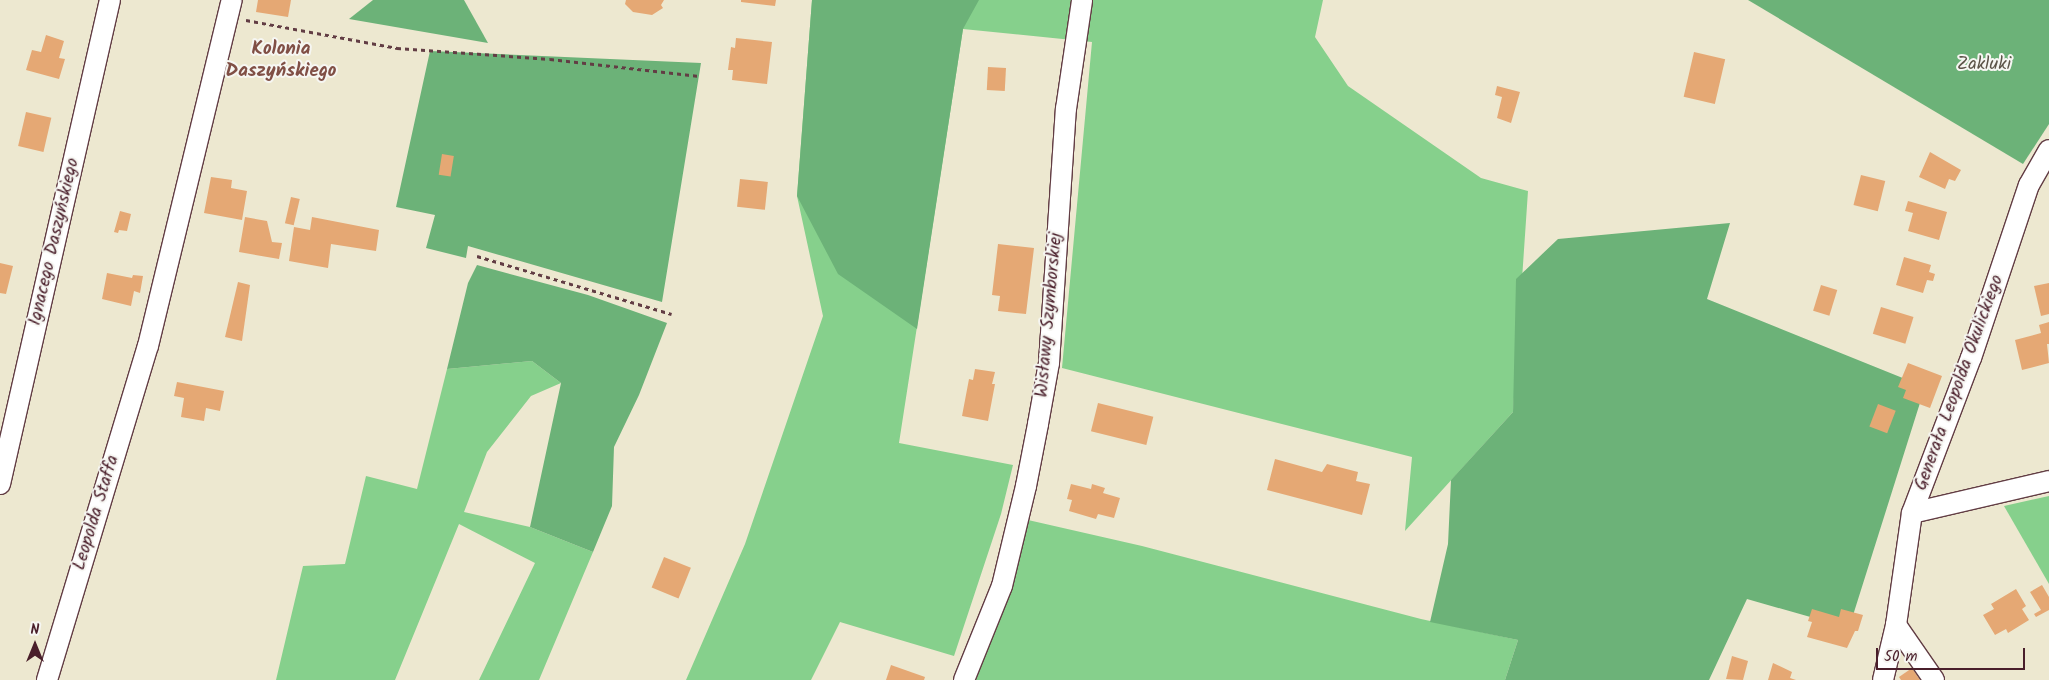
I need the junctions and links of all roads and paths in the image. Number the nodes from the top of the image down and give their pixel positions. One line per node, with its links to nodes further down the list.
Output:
1 (110, 0): 9 (street, Ignacego Daszyńskiego)
2 (1082, 0): 13 (street, Wisławy Szymborskiej)
3 (230, 8): 4 (path); 12 (street, Leopolda Staffa)
4 (699, 76)
5 (2049, 150): 10 (street, Generała Leopolda Okulickiego)
6 (477, 256): 7 (path)
7 (672, 314)
8 (2049, 481): 10 (street)
9 (0, 484)
10 (1912, 513): 11 (street, Generała Leopolda Okulickiego)
11 (1896, 625): 14 (street, Generała Leopolda Okulickiego); 15 (street)
12 (47, 680)
13 (964, 680)
14 (1883, 680)
15 (1934, 680)

